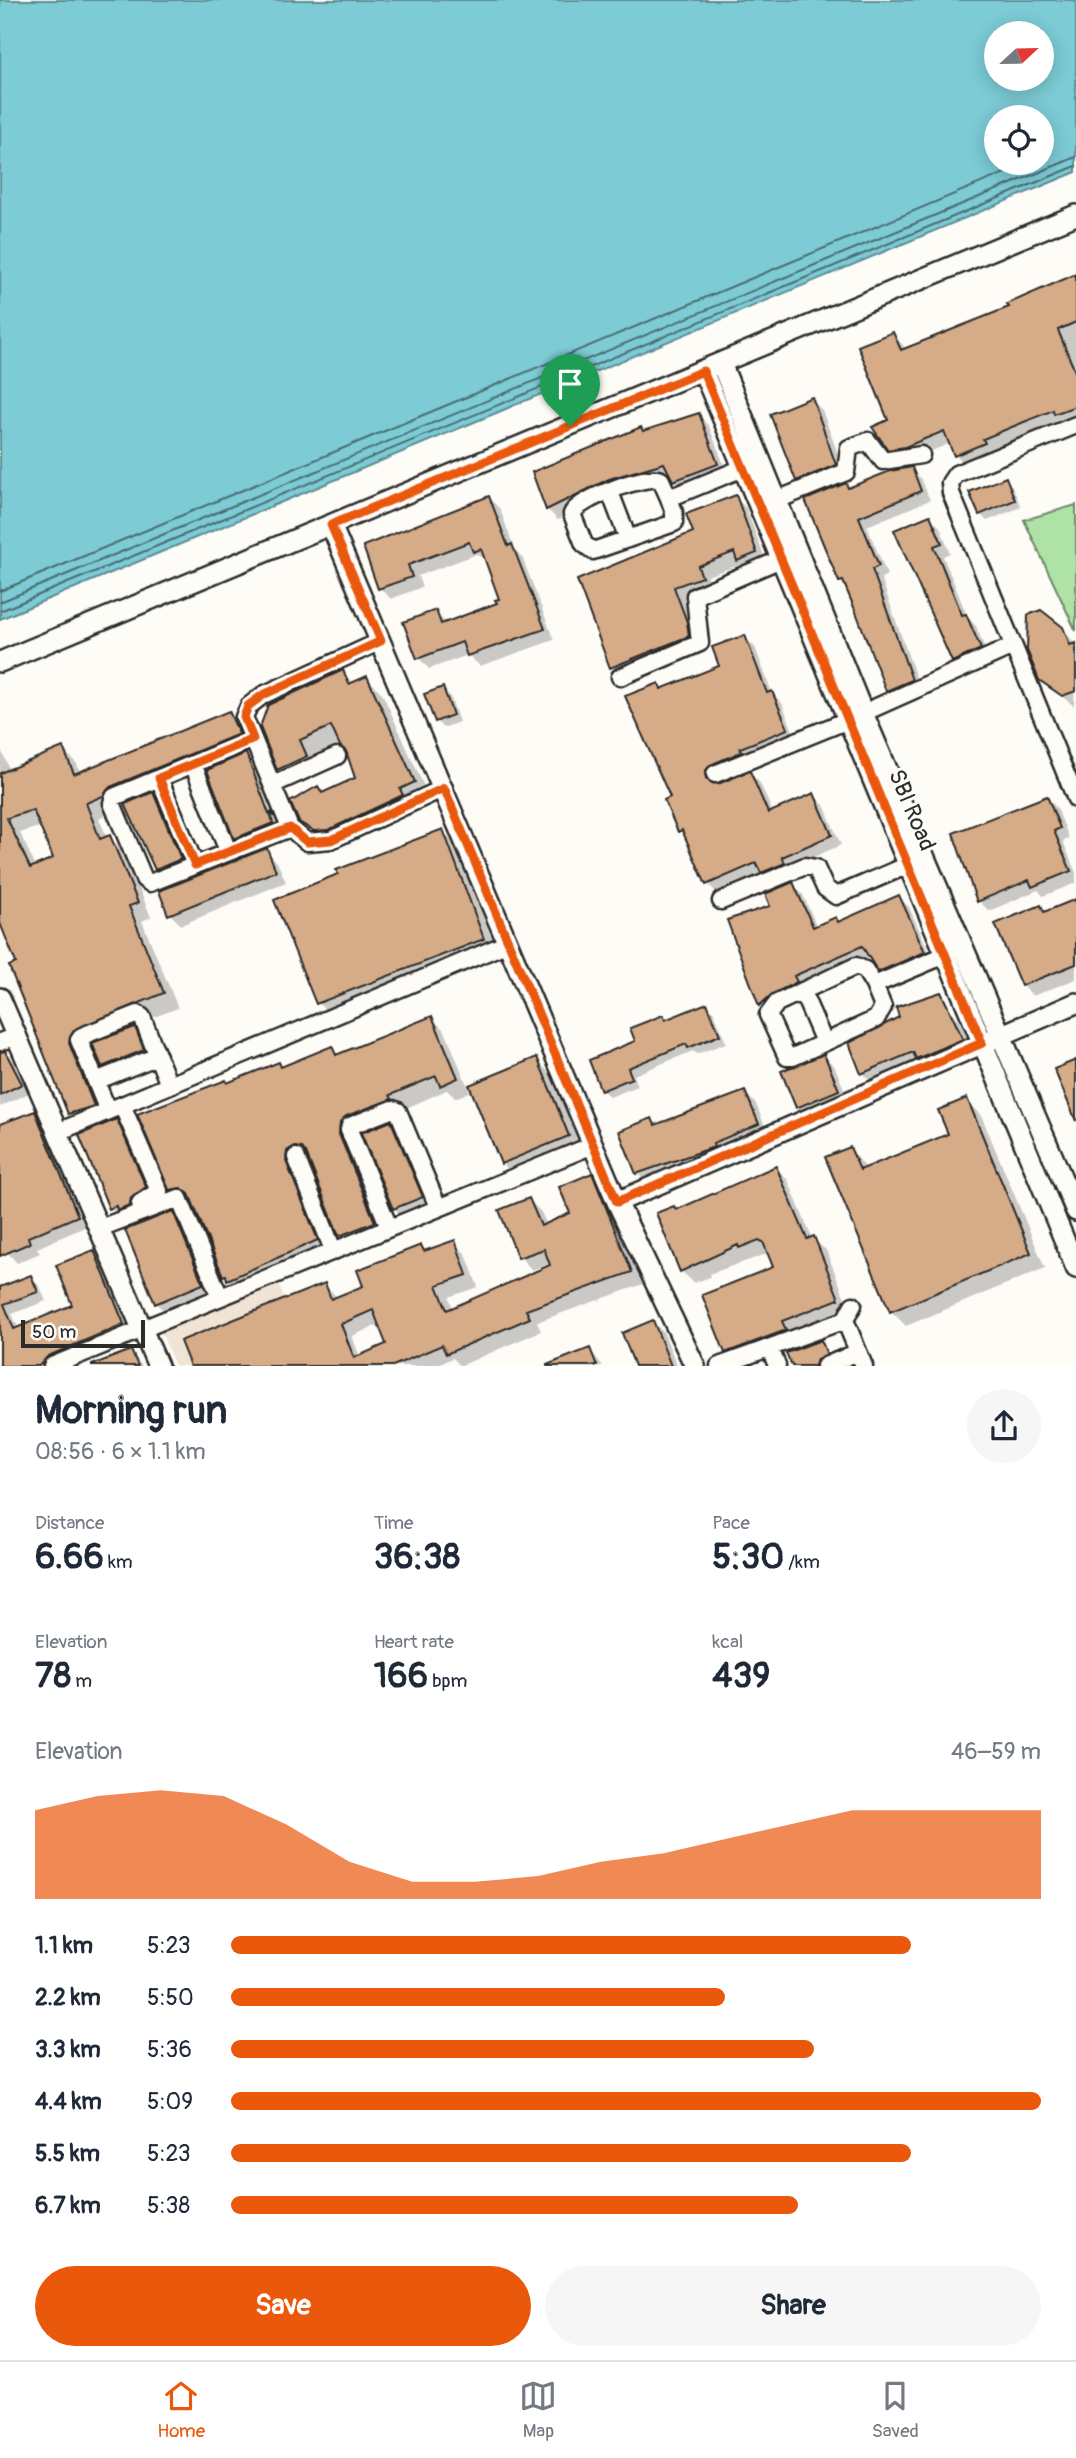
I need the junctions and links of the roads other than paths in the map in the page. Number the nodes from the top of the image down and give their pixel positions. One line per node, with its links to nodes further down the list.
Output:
1 (1076, 215): 2 (street)
2 (712, 367): 5 (street, SBI Road); 8 (street, SBI Road); 9 (street)
3 (1076, 425): 13 (street)
4 (921, 455): 8 (street)
5 (743, 468): 7 (street); 11 (street, SBI Road)
6 (610, 492): 7 (street); 10 (street); 10 (street)
7 (668, 498): 10 (street)
8 (777, 500): 16 (street, SBI Road)
9 (331, 525): 12 (street); 14 (street)
10 (628, 539)
11 (781, 559): 15 (street); 16 (street, SBI Road)
12 (381, 641): 17 (street); 24 (street)
13 (1013, 646): 16 (street); 20 (street)
14 (0, 662)
15 (620, 677)
16 (855, 716): 21 (street); 29 (street, SBI Road); 37 (street, SBI Road)
17 (253, 739): 19 (street); 23 (street)
18 (337, 756): 23 (street)
19 (193, 764): 22 (street); 27 (street)
20 (1070, 769): 25 (street)
21 (715, 774)
22 (159, 778): 28 (street); 28 (street)
23 (272, 785): 26 (street)
24 (444, 788): 26 (street); 31 (street)
25 (1076, 799)
26 (290, 828): 27 (street)
27 (228, 851): 28 (street)
28 (195, 865)
29 (908, 865): 30 (street); 32 (street, SBI Road)
30 (721, 901)
31 (508, 943): 43 (street); 46 (street)
32 (946, 955): 33 (street); 40 (street, SBI Road)
33 (874, 985): 34 (street); 39 (street)
34 (802, 991): 39 (street); 39 (street)
35 (0, 998): 38 (street)
36 (1076, 1003): 37 (street)
37 (1002, 1036): 40 (street); 50 (street, SBI Road)
38 (8, 1039): 45 (street)
39 (824, 1042)
40 (982, 1043): 48 (street); 53 (street, SBI Road)
41 (158, 1056): 42 (street); 42 (street); 43 (street)
42 (96, 1081): 44 (street)
43 (169, 1085): 44 (street)
44 (115, 1108): 45 (street); 51 (street)
45 (58, 1132): 51 (street)
46 (593, 1145): 48 (street); 49 (street)
47 (296, 1157): 54 (street)
48 (617, 1202): 65 (street)
49 (438, 1207): 52 (street); 52 (street)
50 (1076, 1211)
51 (99, 1225): 56 (street); 59 (street)
52 (389, 1227): 54 (street)
53 (1070, 1234): 55 (street, SBI Road)
54 (332, 1250): 56 (street)
55 (1076, 1268)
56 (220, 1297): 59 (street)
57 (853, 1305): 58 (street)
58 (845, 1320): 60 (street); 61 (street)
59 (143, 1329): 62 (street); 64 (street)
60 (770, 1348): 66 (street); 67 (street)
61 (861, 1359): 68 (street)
62 (82, 1360): 63 (street)
63 (52, 1366)
64 (158, 1366)
65 (695, 1366)
66 (719, 1366)
67 (777, 1366)
68 (825, 1366)

